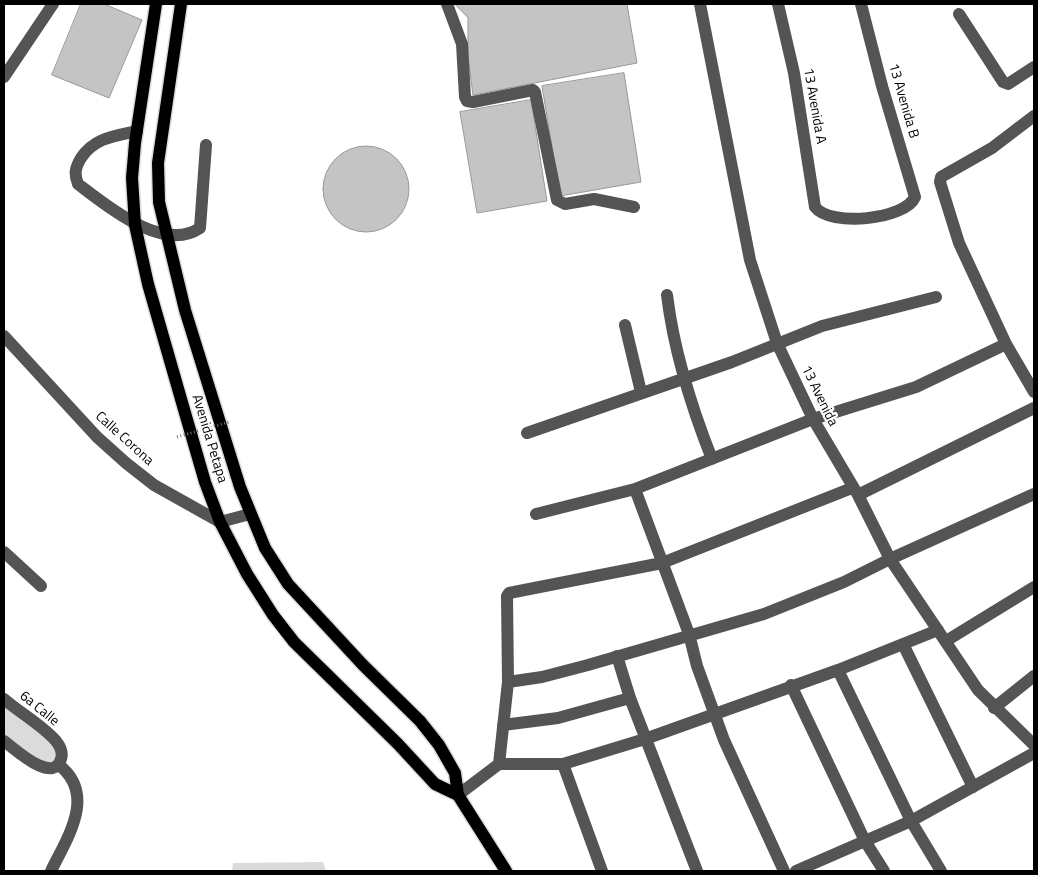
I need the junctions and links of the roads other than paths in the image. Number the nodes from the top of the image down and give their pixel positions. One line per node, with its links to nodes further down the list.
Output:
1 (53, 4): 10 (street)
2 (156, 4): 12 (main road, Avenida Petapa)
3 (181, 4): 17 (main road, Avenida Petapa)
4 (447, 4): 15 (street)
5 (700, 4): 22 (street, 13 Avenida)
6 (778, 4): 14 (street, 13 Avenida A)
7 (862, 4): 14 (street, 13 Avenida B)
8 (959, 14): 9 (street)
9 (1034, 66)
10 (4, 77)
11 (1034, 116): 23 (street)
12 (137, 131): 16 (main road, Avenida Petapa); 16 (street)
13 (206, 145): 17 (street)
14 (911, 204)
15 (634, 207)
16 (135, 225): 17 (street); 36 (main road, Avenida Petapa)
17 (165, 235): 34 (main road, Avenida Petapa)
18 (667, 295): 24 (street)
19 (936, 297): 22 (street)
20 (625, 325): 25 (street)
21 (4, 336): 36 (street, Calle Corona)
22 (777, 344): 24 (street); 28 (street, 13 Avenida)
23 (1006, 344): 26 (street); 28 (street)
24 (685, 378): 25 (street); 30 (street)
25 (641, 392): 29 (street)
26 (1034, 392)
27 (1034, 408): 32 (street)
28 (813, 419): 30 (street); 32 (street, 13 Avenida)
29 (527, 433)
30 (712, 459): 31 (street)
31 (636, 489): 35 (street); 39 (street)
32 (855, 492): 38 (street, 13 Avenida); 39 (street)
33 (1034, 494): 38 (street)
34 (250, 514): 36 (street); 64 (main road, Avenida Petapa)
35 (536, 514)
36 (220, 522): 64 (main road, Avenida Petapa)
37 (4, 552): 40 (street)
38 (890, 559): 42 (street, 13 Avenida); 43 (street)
39 (662, 563): 43 (street); 49 (street)
40 (41, 586)
41 (1034, 587): 44 (street)
42 (938, 630): 44 (street, 13 Avenida); 45 (street)
43 (689, 634): 46 (street); 54 (street)
44 (946, 641): 53 (street, 13 Avenida)
45 (903, 644): 47 (street); 63 (street)
46 (617, 656): 49 (street); 51 (street)
47 (838, 670): 50 (street); 65 (street)
48 (1034, 676): 53 (street)
49 (508, 682): 55 (street)
50 (790, 685): 54 (street); 66 (street)
51 (630, 698): 55 (street); 56 (street)
52 (4, 699): 62 (street, 6a Calle)
53 (994, 708): 58 (street, 13 Avenida)
54 (715, 715): 56 (street); 71 (street)
55 (503, 725): 60 (street)
56 (645, 739): 61 (street); 70 (street)
57 (4, 741): 62 (street)
58 (1034, 744)
59 (1034, 753): 63 (street)
60 (499, 764): 61 (street); 64 (street)
61 (563, 764): 69 (street)
62 (58, 765): 67 (street)
63 (973, 787): 65 (street)
64 (458, 795): 68 (main road, Avenida Petapa)
65 (911, 820): 66 (street); 74 (street)
66 (865, 841): 72 (street); 73 (street)
67 (50, 871)
68 (506, 871)
69 (602, 871)
70 (697, 871)
71 (784, 871)
72 (796, 871)
73 (884, 871)
74 (940, 871)

